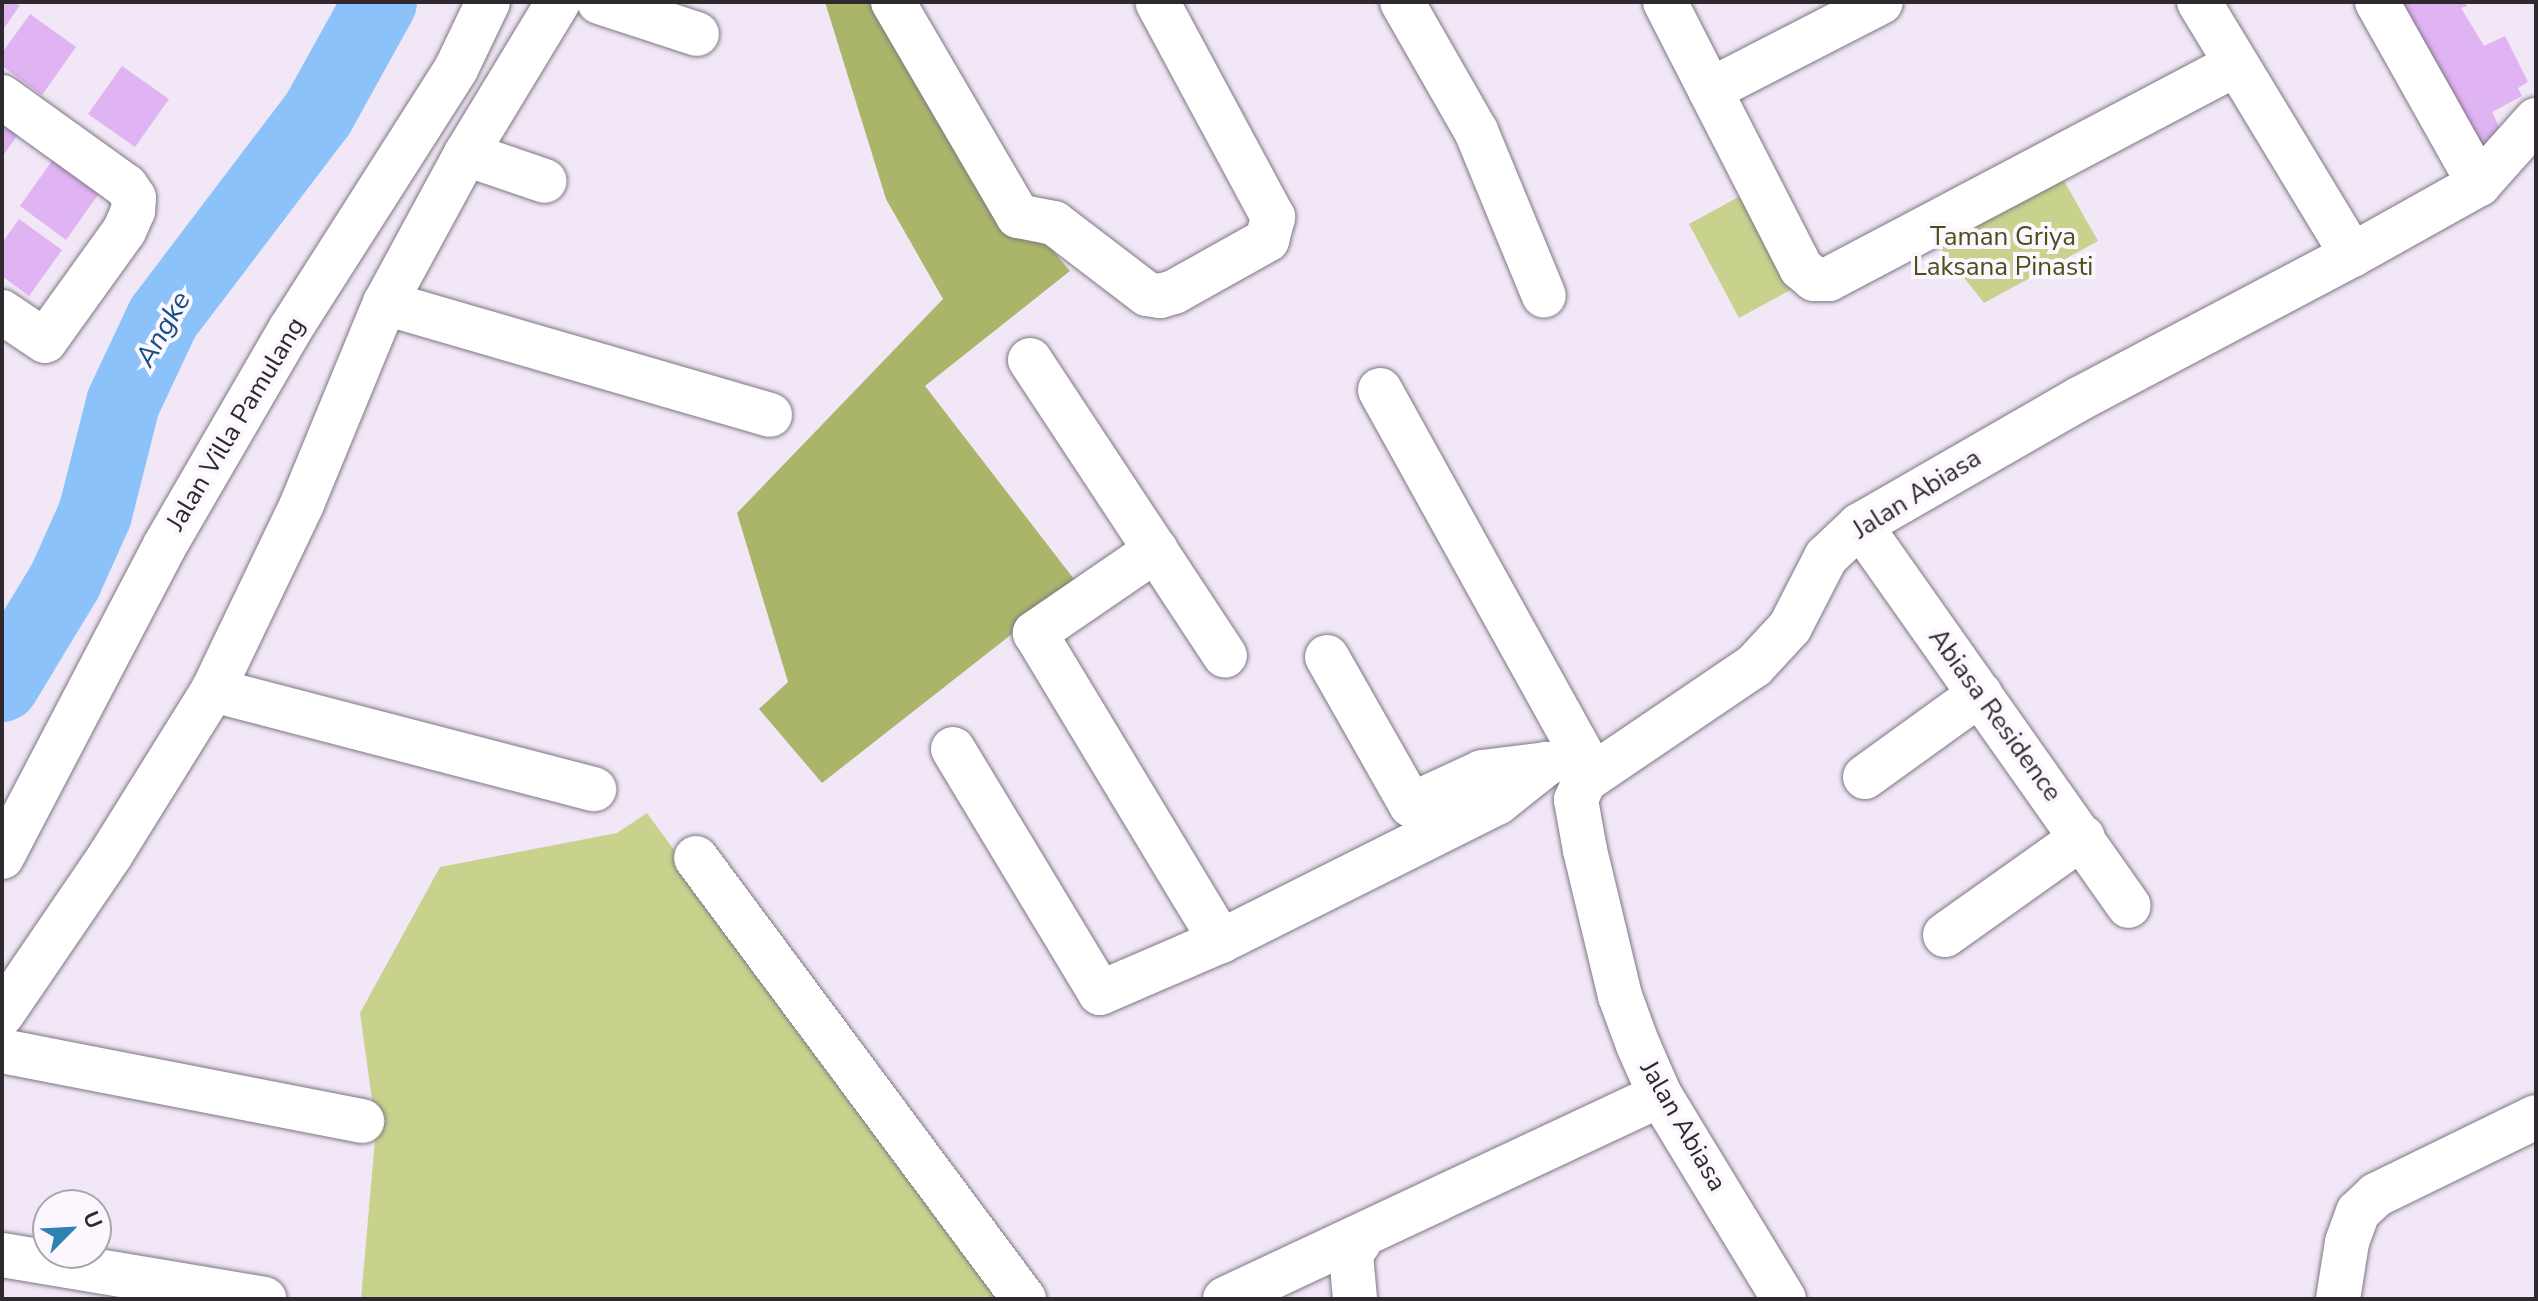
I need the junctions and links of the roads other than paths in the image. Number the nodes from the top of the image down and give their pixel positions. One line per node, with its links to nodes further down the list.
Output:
1 (488, 2): 38 (street, Jalan Villa Pamulang)
2 (558, 2): 16 (street)
3 (599, 2): 11 (street)
4 (893, 2): 5 (street)
5 (1157, 2)
6 (1402, 2): 20 (street)
7 (1665, 2): 13 (street)
8 (1881, 2): 13 (street)
9 (2199, 2): 12 (street)
10 (2377, 2): 18 (street)
11 (697, 34)
12 (2236, 64): 13 (street); 19 (street)
13 (1710, 90)
14 (2, 97): 22 (street)
15 (2536, 120): 18 (street, Jalan Abiasa)
16 (466, 154): 17 (street); 21 (street)
17 (545, 181)
18 (2479, 184): 19 (street, Jalan Abiasa)
19 (2352, 255): 26 (street, Jalan Abiasa)
20 (1544, 296)
21 (385, 303): 25 (street); 30 (street)
22 (2, 312)
23 (1030, 360): 27 (street)
24 (1380, 390): 34 (street)
25 (770, 415)
26 (1860, 525): 31 (street, Abiasa Residence); 34 (street, Jalan Abiasa)
27 (1156, 550): 28 (street); 42 (street)
28 (1225, 656)
29 (1327, 657): 33 (street)
30 (213, 690): 36 (street); 43 (street)
31 (1980, 694): 35 (street); 37 (street, Abiasa Residence)
32 (953, 749): 42 (street)
33 (1546, 764): 34 (street); 42 (street)
34 (1592, 773): 45 (street, Jalan Abiasa)
35 (1865, 777)
36 (594, 789)
37 (2083, 837): 40 (street, Abiasa Residence); 41 (street)
38 (2, 857)
39 (696, 858): 53 (street)
40 (2129, 906)
41 (1945, 935)
42 (1221, 941)
43 (2, 1014)
44 (2, 1051): 47 (street)
45 (1660, 1095): 48 (street); 55 (street, Jalan Abiasa)
46 (2536, 1117): 49 (street)
47 (362, 1121)
48 (1364, 1235): 51 (street); 54 (street)
49 (2347, 1242): 56 (street); 57 (street)
50 (2, 1255): 52 (street)
51 (1349, 1297)
52 (264, 1299)
53 (1024, 1299)
54 (1225, 1299)
55 (1784, 1299)
56 (2338, 1299)
57 (2373, 1299)

